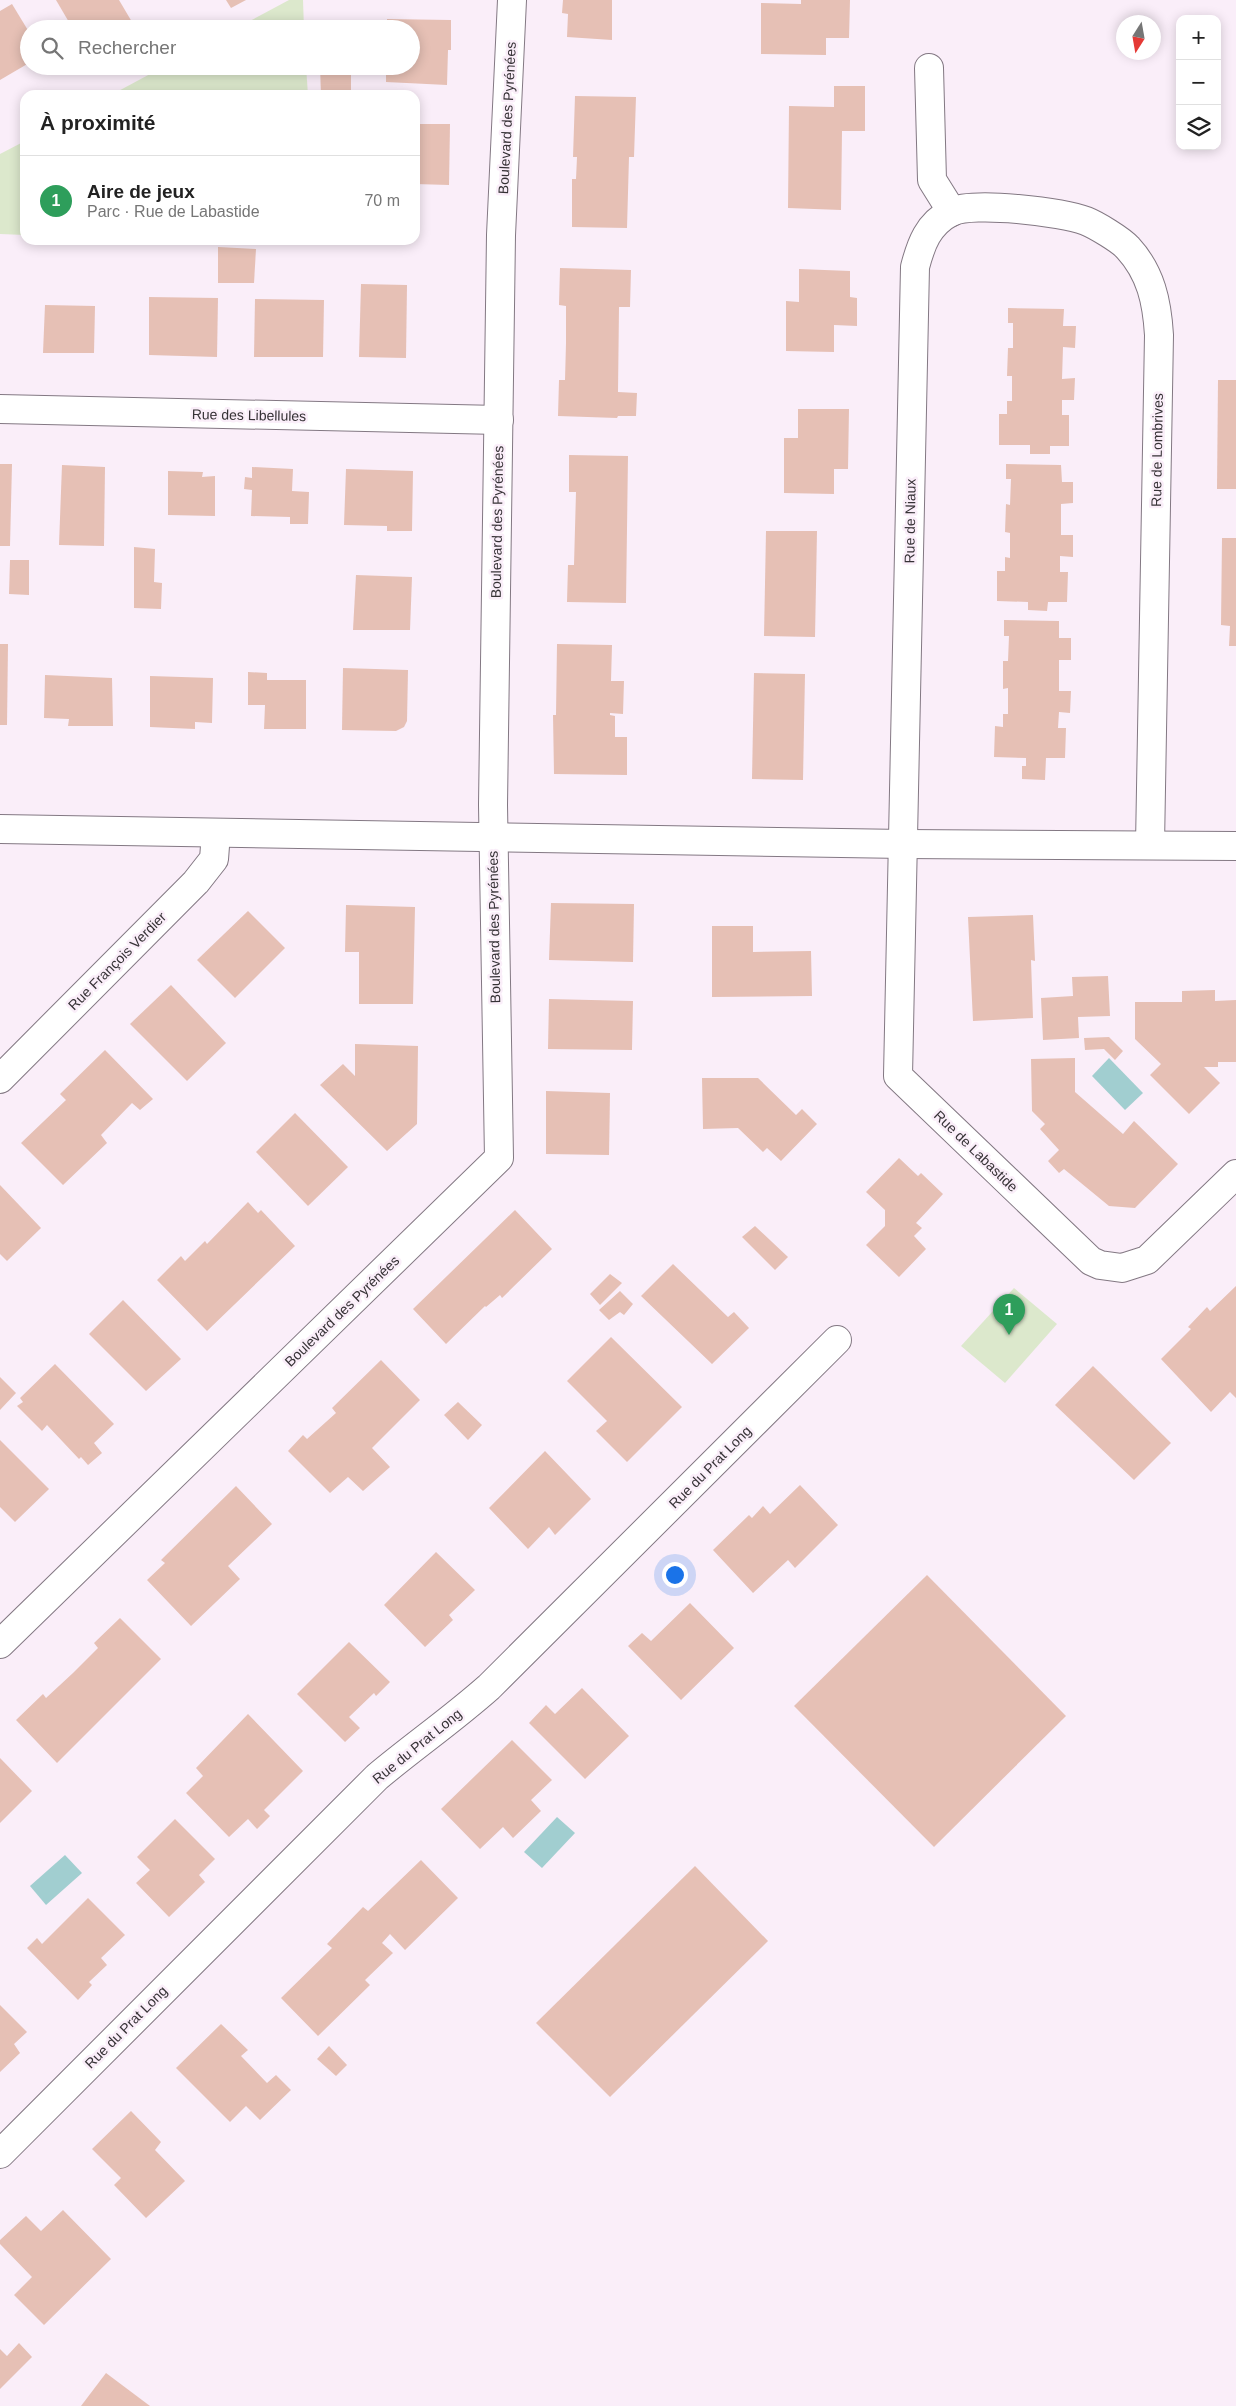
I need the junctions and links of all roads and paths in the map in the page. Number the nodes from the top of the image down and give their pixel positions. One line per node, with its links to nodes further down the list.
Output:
1 (512, 0): 5 (street, Boulevard des Pyrénées)
2 (929, 68): 3 (street)
3 (952, 212): 9 (street, Rue de Niaux); 10 (street, Rue de Lombrives)
4 (0, 409): 5 (street, Rue des Libellules)
5 (498, 420): 8 (street, Boulevard des Pyrénées)
6 (0, 829): 7 (street)
7 (216, 833): 8 (street); 12 (street, Rue François Verdier)
8 (493, 836): 9 (street); 15 (street, Boulevard des Pyrénées)
9 (904, 844): 10 (street); 13 (street, Rue de Labastide)
10 (1150, 845): 11 (street)
11 (1236, 846)
12 (0, 1079)
13 (1236, 1174)
14 (837, 1340): 16 (street, Rue du Prat Long)
15 (0, 1644)
16 (0, 2154)

